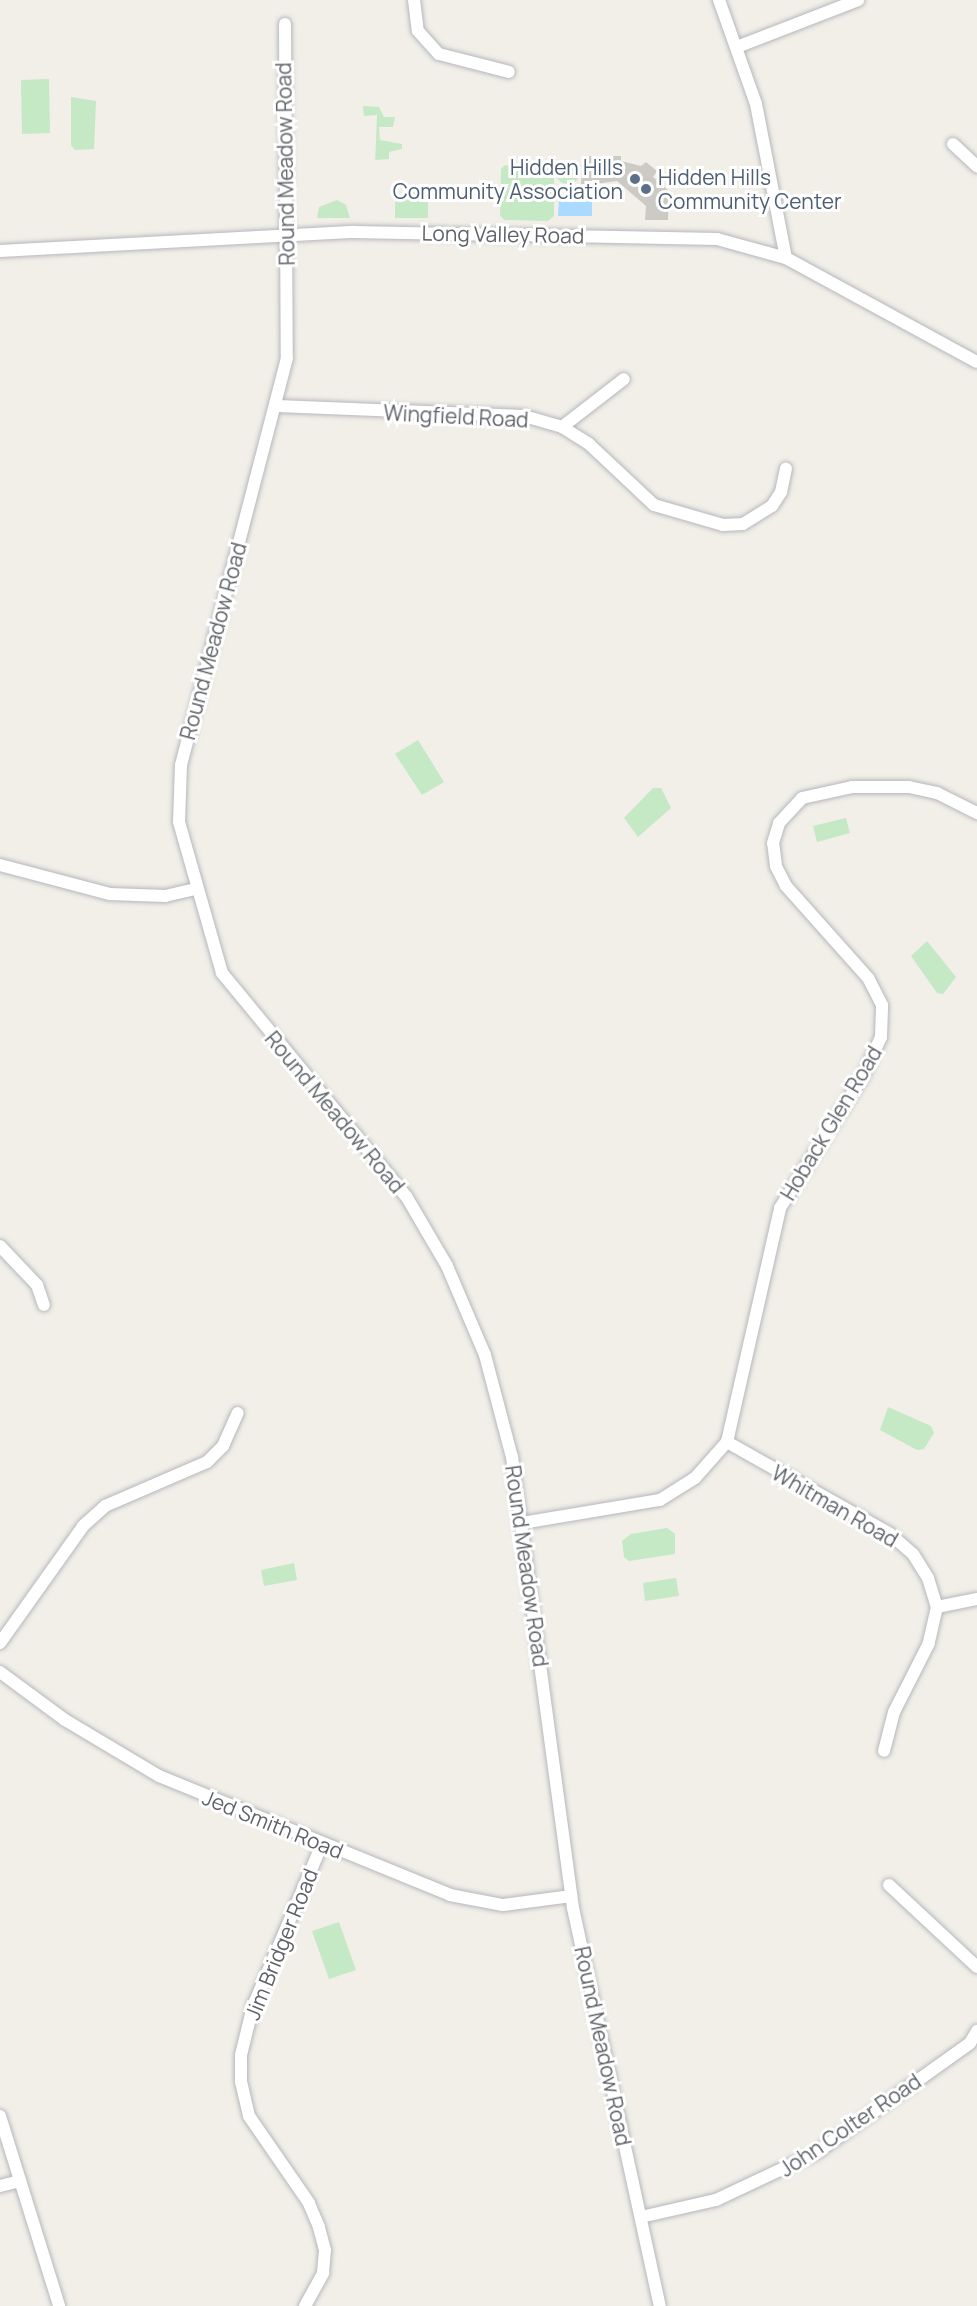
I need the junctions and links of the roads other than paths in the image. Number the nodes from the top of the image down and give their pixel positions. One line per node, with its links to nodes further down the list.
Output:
1 (414, 0): 6 (street)
2 (718, 0): 5 (street)
3 (858, 0): 5 (street)
4 (285, 24): 9 (street, Round Meadow Road)
5 (736, 47): 11 (street)
6 (509, 72)
7 (953, 144): 8 (street)
8 (977, 166)
9 (287, 234): 10 (street, Long Valley Road); 11 (street, Long Valley Road); 14 (street, Round Meadow Road)
10 (0, 251)
11 (786, 258): 12 (street, Long Valley Road)
12 (977, 362)
13 (624, 379): 15 (street)
14 (277, 406): 15 (street, Wingfield Road); 19 (street, Round Meadow Road)
15 (562, 427): 16 (street, Wingfield Road)
16 (786, 469)
17 (977, 813): 23 (street, Hoback Glen Road)
18 (0, 865): 19 (street)
19 (195, 889): 24 (street, Round Meadow Road)
20 (0, 1246): 21 (street)
21 (44, 1305)
22 (238, 1413): 27 (street)
23 (727, 1442): 24 (street, Hoback Glen Road); 26 (street, Whitman Road)
24 (522, 1523): 32 (street, Round Meadow Road)
25 (977, 1599): 26 (street)
26 (937, 1607): 29 (street, Whitman Road)
27 (0, 1643)
28 (0, 1672): 30 (street, Jed Smith Road)
29 (884, 1751)
30 (322, 1844): 32 (street, Jed Smith Road); 40 (street, Jim Bridger Road)
31 (889, 1885): 33 (street)
32 (571, 1896): 38 (street, Round Meadow Road)
33 (977, 1967)
34 (977, 2031): 38 (street, John Colter Road)
35 (0, 2116): 36 (street)
36 (20, 2181): 37 (street); 39 (street)
37 (0, 2186)
38 (641, 2217): 41 (street, Round Meadow Road)
39 (59, 2306)
40 (305, 2306)
41 (660, 2306)

